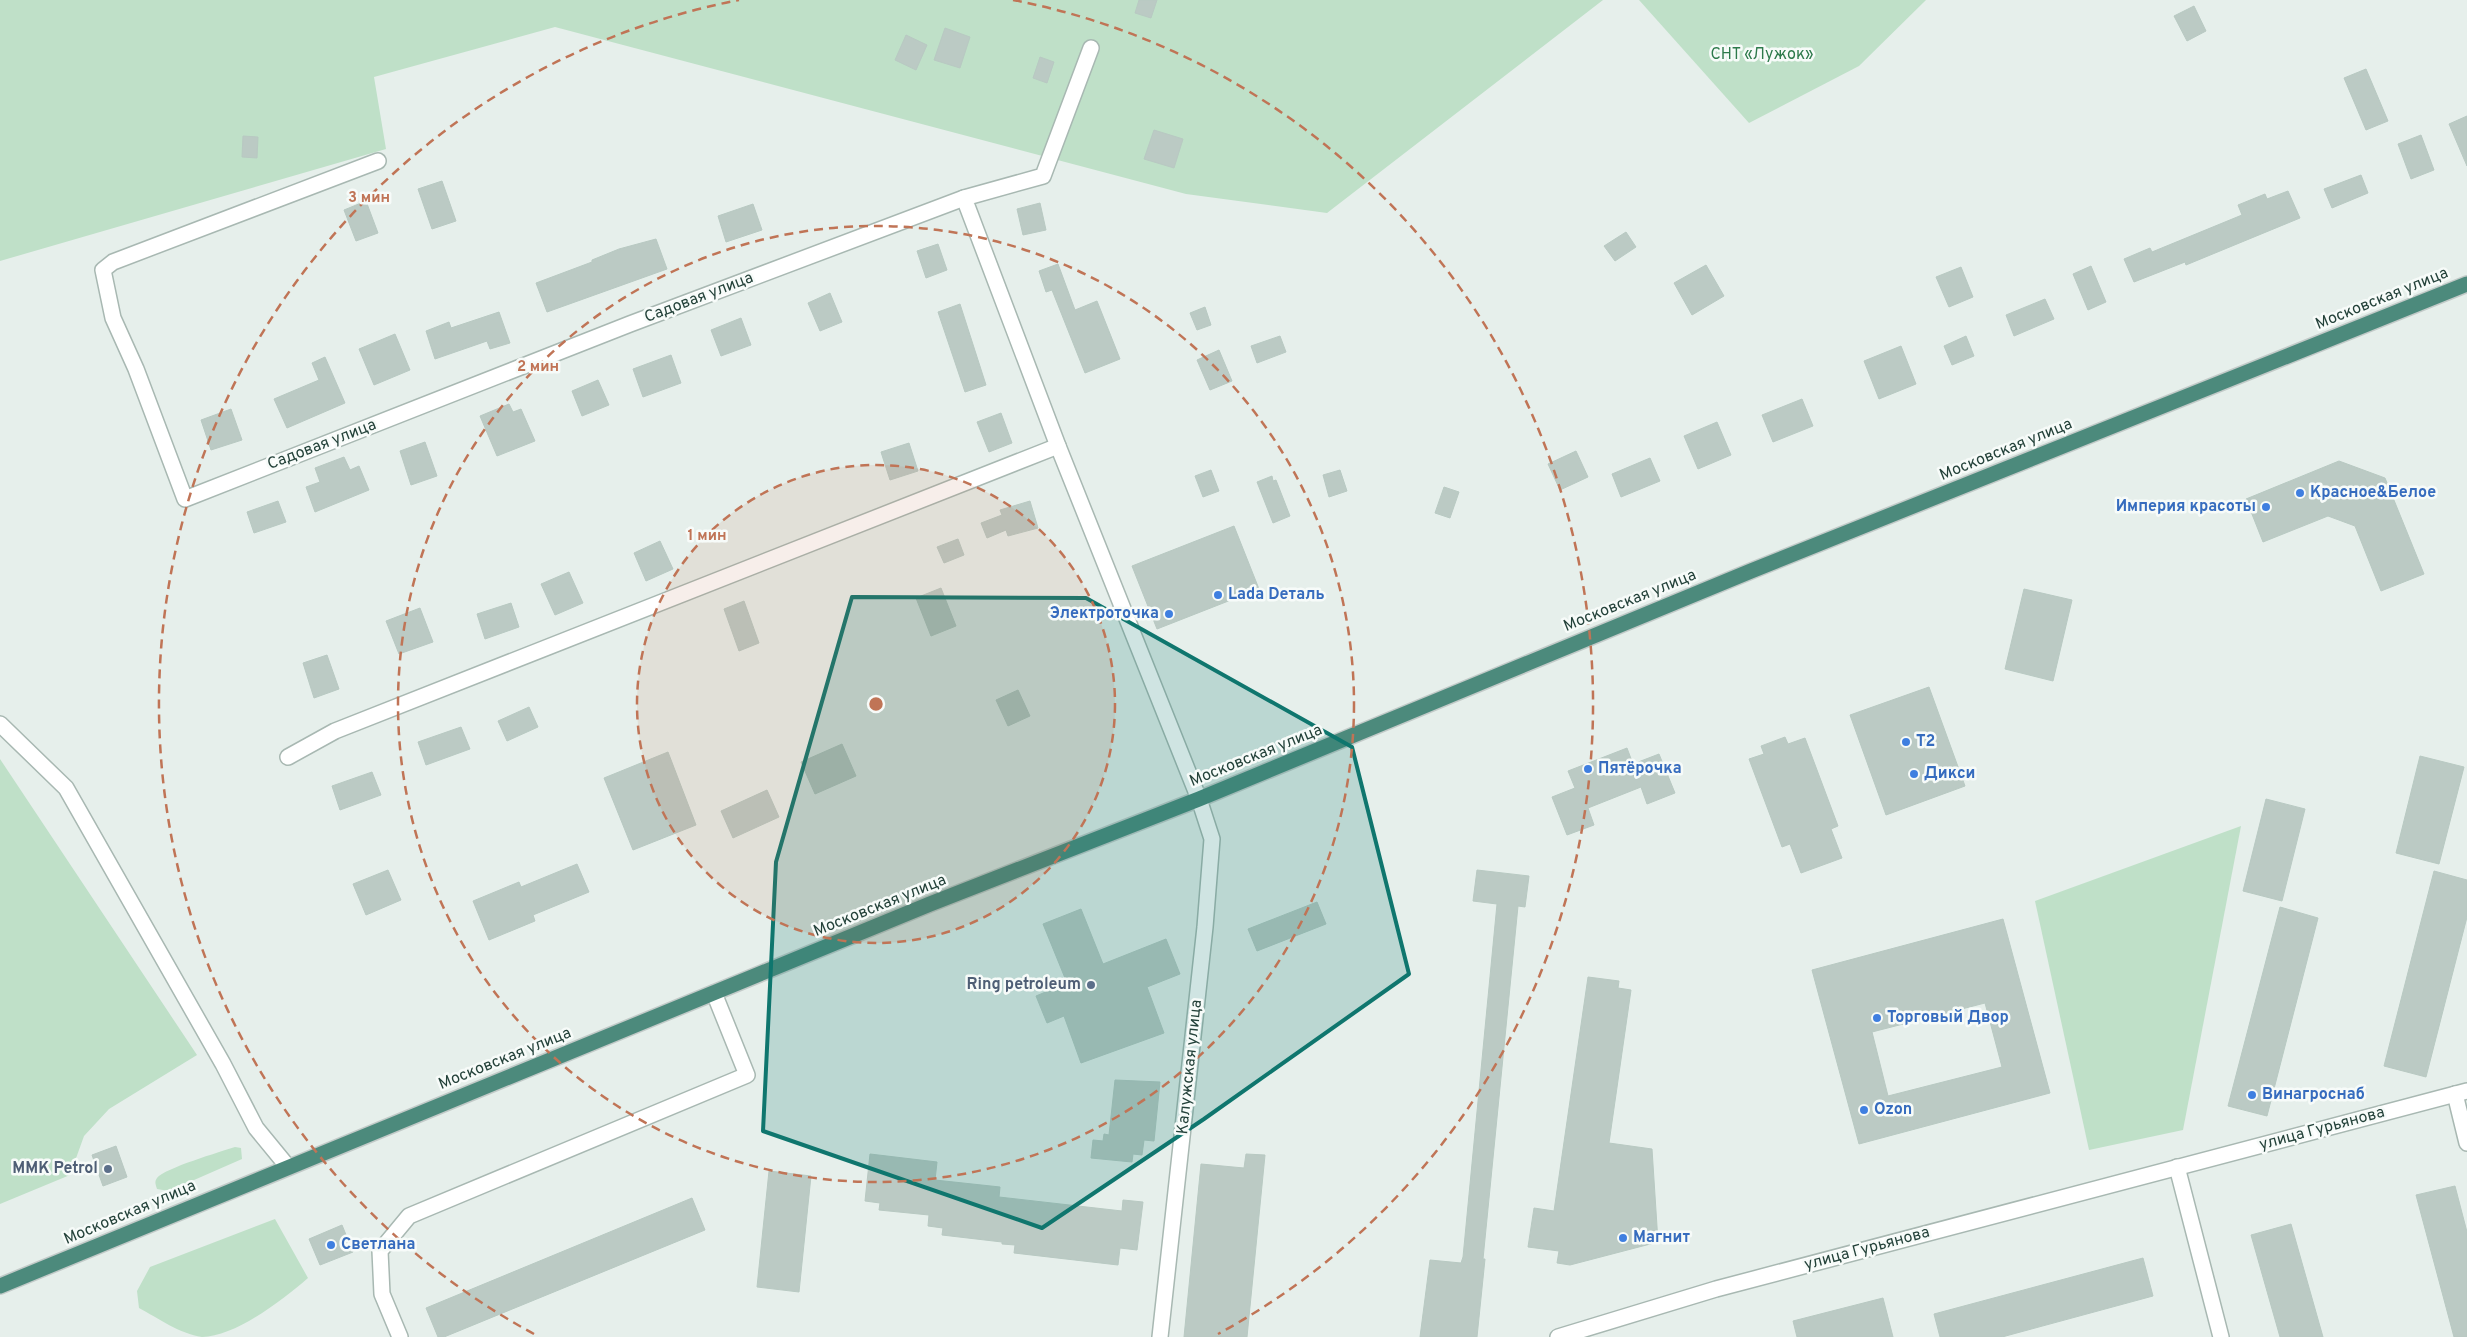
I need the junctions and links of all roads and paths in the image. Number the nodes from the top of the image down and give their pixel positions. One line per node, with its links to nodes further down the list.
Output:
1 (1091, 48): 3 (street)
2 (378, 161): 3 (street, Садовая улица)
3 (964, 198): 5 (street, Калужская улица)
4 (2467, 284): 8 (highway, Московская улица)
5 (1058, 446): 7 (street); 8 (street, Калужская улица)
6 (0, 724): 12 (street)
7 (288, 757)
8 (1199, 799): 9 (highway, Московская улица); 16 (street, Калужская улица)
9 (714, 993): 12 (highway, Московская улица); 15 (street)
10 (2461, 1092): 11 (street); 13 (street, улица Гурьянова)
11 (2467, 1143)
12 (288, 1167): 14 (highway, Московская улица)
13 (2177, 1167): 17 (street, улица Гурьянова); 18 (street)
14 (0, 1286)
15 (400, 1337)
16 (1160, 1337)
17 (1558, 1337)
18 (2220, 1337)

